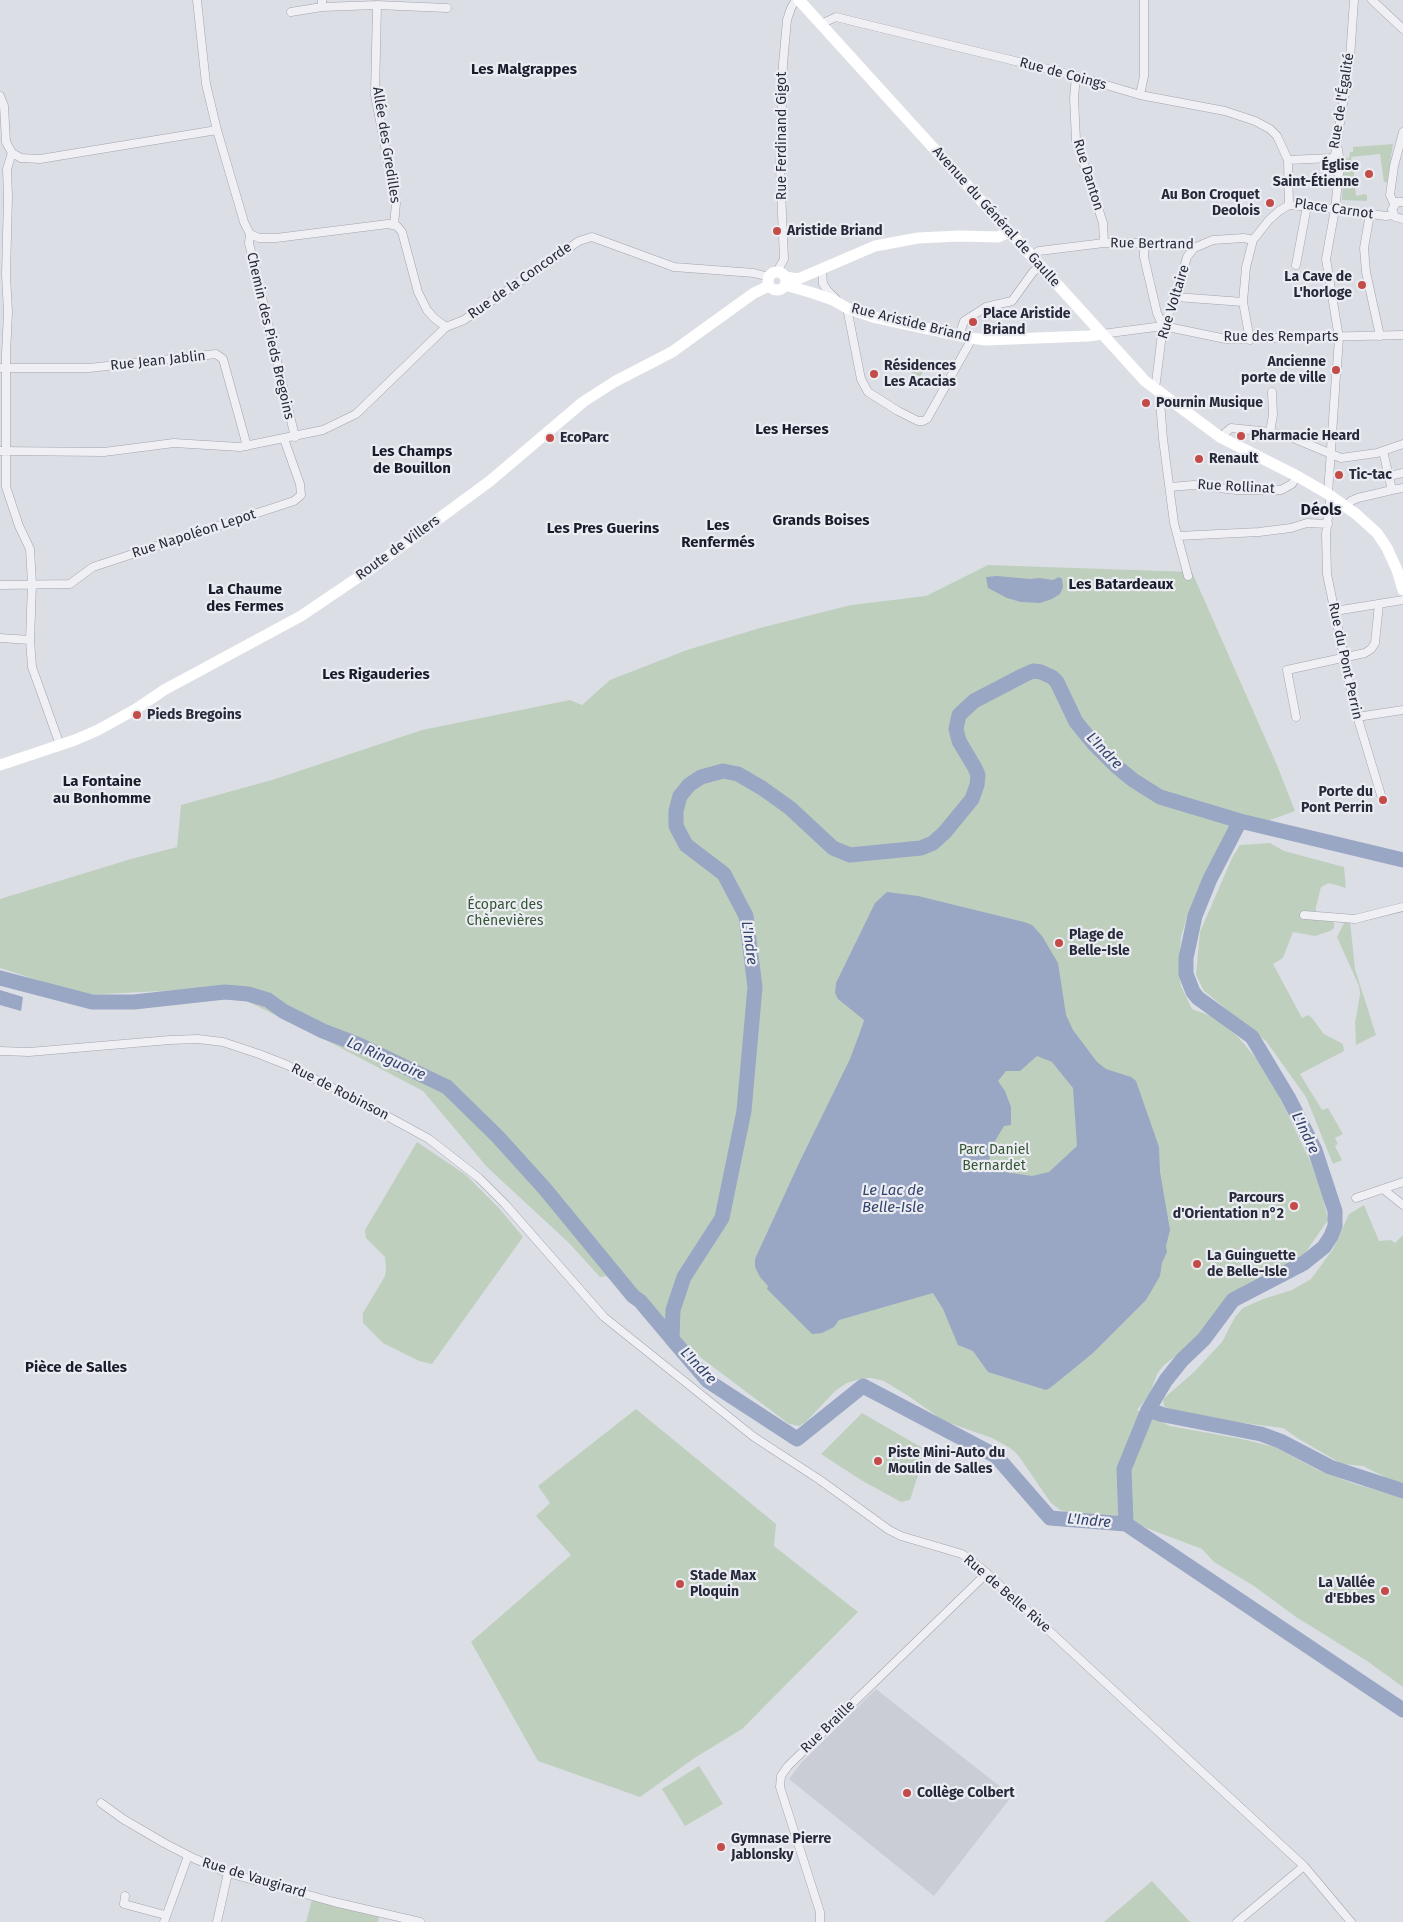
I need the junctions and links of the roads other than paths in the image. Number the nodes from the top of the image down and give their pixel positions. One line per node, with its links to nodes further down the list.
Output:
1 (197, 0): 15 (street, Chemin des Pieds Bregoins)
2 (797, 0): 10 (main road, Avenue du Général de Gaulle); 39 (street, Rue Ferdinand Gigot)
3 (1144, 0): 13 (street)
4 (1354, 0): 17 (street, Rue de l'Égalité)
5 (1372, 0): 11 (street)
6 (322, 3): 7 (street); 9 (street)
7 (378, 5): 8 (street); 28 (street, Allée des Gredilles)
8 (447, 8)
9 (291, 12)
10 (821, 24): 12 (street, Rue de Coings); 29 (main road, Avenue du Général de Gaulle)
11 (1403, 29)
12 (1076, 76): 13 (street, Rue de Coings); 32 (street, Rue Danton)
13 (1140, 95): 19 (street, Rue de Coings)
14 (0, 96): 18 (street)
15 (217, 130): 18 (street); 30 (street, Chemin des Pieds Bregoins)
16 (1403, 132): 21 (street)
17 (1338, 149): 19 (street, Rue de l'Égalité); 24 (street)
18 (12, 153): 52 (street)
19 (1288, 160): 22 (street, Place Carnot)
20 (1403, 202): 21 (street)
21 (1394, 204): 26 (street)
22 (1289, 205): 23 (street, Place Carnot); 31 (street)
23 (1307, 206): 24 (street, Place Carnot); 36 (street)
24 (1335, 209): 25 (street, Place Carnot); 49 (street)
25 (1370, 214): 26 (street, Place Carnot); 47 (street)
26 (1393, 215): 27 (street, Place Carnot)
27 (1403, 219)
28 (394, 225): 30 (street); 44 (street)
29 (1009, 232): 35 (main road, Avenue du Général de Gaulle); 38 (main road)
30 (250, 234): 58 (street, Chemin des Pieds Bregoins)
31 (1253, 240): 34 (street, Rue Bertrand); 41 (street)
32 (1104, 243): 33 (street, Rue Bertrand); 35 (street, Rue Bertrand)
33 (1144, 243): 34 (street, Rue Bertrand); 43 (street)
34 (1194, 248): 40 (street, Rue Voltaire)
35 (1031, 256): 37 (main road, Avenue du Général de Gaulle)
36 (1296, 265)
37 (1040, 266): 45 (main road, Avenue du Général de Gaulle); 48 (street)
38 (822, 269): 39 (main road); 42 (street)
39 (777, 279): 42 (main road, Rue Aristide Briand); 44 (street, Rue de la Concorde); 89 (main road, Route de Villers)
40 (1176, 297): 41 (street); 43 (street, Rue Voltaire)
41 (1243, 302): 50 (street)
42 (847, 308): 48 (main road, Rue Aristide Briand); 48 (street)
43 (1163, 326): 45 (street, Rue des Remparts); 50 (street, Rue des Remparts); 54 (street, Rue Voltaire)
44 (446, 327): 58 (street)
45 (1102, 334): 48 (main road, Rue Aristide Briand); 54 (main road, Avenue du Général de Gaulle)
46 (1403, 335): 47 (street, Rue des Remparts)
47 (1380, 336): 49 (street, Rue des Remparts)
48 (965, 337)
49 (1339, 338): 50 (street, Rue des Remparts); 51 (street)
50 (1250, 340)
51 (1337, 367)
52 (3, 368): 62 (street, Rue Jean Jablin); 63 (street)
53 (1336, 375): 65 (street, Rue du Pont Perrin)
54 (1152, 388): 56 (main road, Avenue du Général de Gaulle)
55 (1272, 392): 57 (street)
56 (1162, 396): 59 (main road, Avenue du Général de Gaulle); 69 (street)
57 (1270, 432): 59 (street); 65 (street)
58 (295, 437): 60 (street)
59 (1220, 437): 67 (main road, Avenue du Général de Gaulle)
60 (284, 439): 62 (street); 77 (street, Rue Napoléon Lepot)
61 (1403, 444): 64 (street)
62 (247, 446): 63 (street)
63 (3, 451): 77 (street)
64 (1383, 451): 65 (street); 68 (street)
65 (1329, 454): 72 (street, Rue du Pont Perrin)
66 (1403, 473): 68 (street)
67 (1297, 476): 69 (street, Rue Rollinat); 72 (main road, Avenue du Général de Gaulle)
68 (1389, 476): 71 (street)
69 (1170, 487): 75 (street)
70 (1403, 488): 71 (street)
71 (1392, 490): 73 (street)
72 (1330, 496): 73 (main road, Avenue du Général de Gaulle); 74 (street, Rue du Pont Perrin)
73 (1347, 506): 78 (main road, Avenue du Général de Gaulle)
74 (1328, 524): 75 (street); 82 (street, Rue du Pont Perrin)
75 (1178, 536): 76 (street)
76 (1188, 576)
77 (32, 584): 79 (street); 84 (street)
78 (1402, 584)
79 (0, 585)
80 (1403, 600): 81 (street)
81 (1379, 604): 82 (street); 85 (street)
82 (1335, 611): 85 (street, Rue du Pont Perrin)
83 (0, 638): 84 (street)
84 (30, 640): 89 (street)
85 (1343, 657): 87 (street); 88 (street, Rue du Pont Perrin)
86 (1403, 710): 88 (street)
87 (1296, 717)
88 (1356, 717): 91 (street, Rue du Pont Perrin)
89 (60, 745): 90 (main road, Route de Villers)
90 (0, 765)
91 (1381, 795)
92 (1403, 907): 93 (street)
93 (1304, 915)
94 (0, 1051): 99 (street, Rue de Robinson)
95 (1403, 1182): 96 (street)
96 (1382, 1189): 97 (street); 98 (street)
97 (1356, 1198)
98 (1403, 1205)
99 (604, 1317): 100 (street, Rue de Belle Rive)
100 (987, 1573): 103 (street, Rue de Belle Rive); 110 (street, Rue Braille)
101 (101, 1803): 102 (street, Rue de Vaugirard)
102 (188, 1856): 104 (street, Rue de Vaugirard); 106 (street)
103 (1304, 1866): 111 (street); 112 (street, Rue de Belle Rive)
104 (228, 1873): 107 (street, Rue de Vaugirard); 108 (street)
105 (125, 1896): 106 (street)
106 (165, 1918)
107 (392, 1919): 109 (street, Rue de Vaugirard)
108 (217, 1922)
109 (420, 1922)
110 (820, 1922)
111 (1237, 1922)
112 (1351, 1922)

